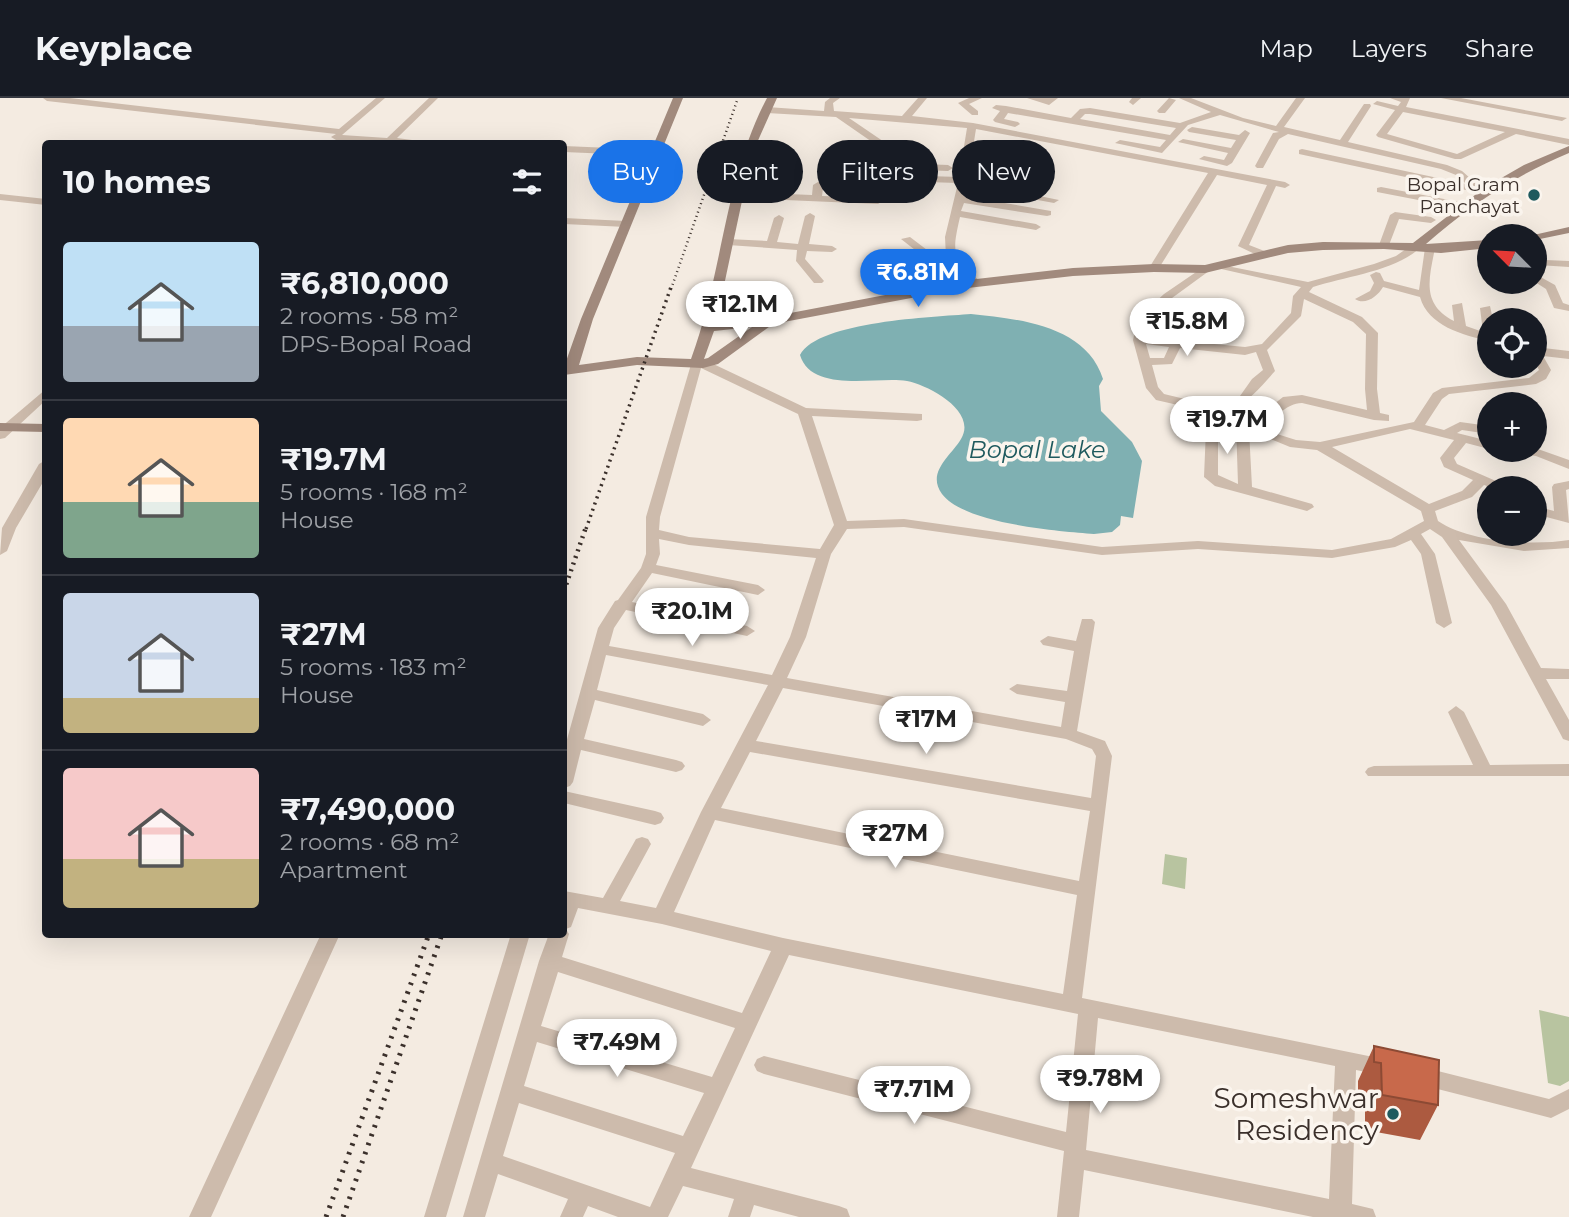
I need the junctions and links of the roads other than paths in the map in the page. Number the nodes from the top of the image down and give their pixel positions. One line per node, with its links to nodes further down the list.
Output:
1 (47, 98): 35 (street)
2 (381, 98): 35 (street)
3 (434, 98): 38 (street)
4 (678, 98): 39 (street)
5 (836, 98): 22 (street)
6 (923, 98): 26 (street)
7 (978, 98): 21 (street)
8 (1031, 98): 9 (street)
9 (1054, 98)
10 (1301, 98): 33 (street)
11 (1394, 98): 18 (street)
12 (1445, 98): 20 (street)
13 (1504, 98): 19 (street)
14 (1169, 99): 15 (street); 24 (street)
15 (1187, 99): 25 (street)
16 (770, 104): 22 (street); 40 (street)
17 (1123, 107): 23 (street)
18 (1402, 109): 30 (street); 34 (street); 43 (street)
19 (1569, 109)
20 (1515, 110): 27 (street); 30 (street)
21 (975, 113)
22 (834, 114): 26 (street); 41 (street)
23 (1115, 115): 24 (street); 28 (street)
24 (1154, 115): 29 (street)
25 (1213, 115): 29 (street); 33 (street)
26 (905, 118): 32 (street)
27 (1562, 118)
28 (1073, 121): 36 (street); 36 (street)
29 (1187, 128): 29 (street); 36 (street)
30 (1505, 128): 34 (street)
31 (949, 129): 32 (street)
32 (972, 129): 42 (street); 52 (street)
33 (1282, 129): 43 (street); 49 (street)
34 (1518, 130): 44 (street)
35 (336, 138): 37 (street)
36 (1172, 138)
37 (367, 140)
38 (389, 140)
39 (662, 140)
40 (752, 140)
41 (874, 140)
42 (970, 140)
43 (1343, 142): 56 (street)
44 (1569, 142)
45 (567, 149): 47 (street)
46 (1569, 149): 56 (street)
47 (588, 150)
48 (1302, 152): 56 (street)
49 (1260, 166)
50 (938, 167): 51 (street)
51 (948, 167)
52 (1214, 172): 53 (street); 91 (street)
53 (1273, 183): 54 (street); 86 (street)
54 (1285, 186)
55 (817, 192): 59 (street)
56 (1480, 192): 65 (street)
57 (1, 197): 60 (street)
58 (803, 198): 59 (street)
59 (816, 199)
60 (42, 202)
61 (635, 203): 73 (street)
62 (737, 203): 78 (street)
63 (959, 203): 67 (street)
64 (986, 203): 66 (street)
65 (1465, 206): 68 (street); 68 (street)
66 (1047, 213)
67 (958, 214): 74 (street); 87 (street)
68 (1453, 214): 82 (street)
69 (810, 216): 83 (street)
70 (779, 218): 79 (street)
71 (1431, 220): 80 (street)
72 (567, 221): 73 (street)
73 (626, 224): 115 (street)
74 (1036, 227)
75 (1569, 230): 76 (street)
76 (1547, 234)
77 (906, 239): 87 (street)
78 (728, 242): 79 (street); 105 (street)
79 (771, 245): 83 (street)
80 (1384, 245): 82 (street); 86 (street)
81 (1477, 245): 84 (street)
82 (1417, 246): 84 (street); 93 (street)
83 (801, 247): 85 (street); 94 (street)
84 (1430, 248): 99 (street)
85 (832, 249)
86 (1263, 254): 90 (street)
87 (953, 260): 95 (street)
88 (1547, 262): 89 (street)
89 (1569, 264)
90 (1221, 266): 92 (street); 98 (street)
91 (1154, 268): 92 (street); 95 (street)
92 (1205, 269): 108 (street)
93 (1369, 269): 96 (street); 98 (street)
94 (818, 281)
95 (975, 283): 104 (street)
96 (1380, 283): 99 (street); 100 (street)
97 (1547, 284): 102 (street)
98 (1306, 289): 110 (street); 121 (street)
99 (1424, 295): 106 (street)
100 (1362, 299)
101 (1458, 304): 106 (street)
102 (1569, 307)
103 (1211, 310): 109 (street)
104 (769, 321): 105 (street); 114 (street)
105 (709, 328): 114 (street)
106 (1460, 328): 107 (street)
107 (1477, 333)
108 (1139, 340): 109 (street); 113 (street)
109 (1174, 344): 110 (street); 113 (street)
110 (1261, 350): 118 (street)
111 (1547, 352): 112 (street)
112 (1569, 355)
113 (1144, 362): 118 (street)
114 (699, 364): 115 (street); 119 (street); 144 (street)
115 (567, 370)
116 (1538, 378): 124 (street)
117 (42, 396): 127 (street)
118 (1220, 411): 123 (street); 138 (street)
119 (804, 412): 122 (street); 143 (street)
120 (1269, 415): 121 (street)
121 (1374, 416): 124 (street)
122 (917, 417)
123 (1242, 421): 131 (street); 138 (street)
124 (1414, 425): 128 (street); 131 (street)
125 (39, 427): 127 (street)
126 (1477, 428): 128 (street)
127 (2, 430)
128 (1445, 434): 129 (street)
129 (1462, 439): 130 (street); 135 (street)
130 (1477, 442)
131 (1320, 446): 141 (street)
132 (1547, 456): 133 (street)
133 (1569, 465)
134 (42, 471): 148 (street)
135 (1477, 477)
136 (1477, 484): 141 (street)
137 (1569, 485): 142 (street)
138 (1245, 491): 139 (street)
139 (1307, 507)
140 (1547, 512): 142 (street)
141 (1429, 516): 145 (street); 146 (street)
142 (1569, 517)
143 (841, 525): 145 (street); 149 (street)
144 (652, 533): 149 (street); 150 (street)
145 (1414, 534): 154 (street)
146 (1447, 534): 147 (street); 159 (street)
147 (1569, 544)
148 (0, 551)
149 (824, 554): 161 (street)
150 (648, 568): 151 (street); 152 (street)
151 (758, 590)
152 (620, 604): 155 (street); 158 (street)
153 (1087, 622): 157 (street)
154 (1444, 623)
155 (747, 631)
156 (1048, 641): 157 (street)
157 (1082, 647): 164 (street)
158 (600, 649): 161 (street); 163 (street)
159 (1536, 673): 160 (street); 168 (street)
160 (1569, 674)
161 (777, 683): 167 (street); 170 (street)
162 (1017, 689): 164 (street)
163 (588, 693): 166 (street); 169 (street)
164 (1074, 698): 167 (street)
165 (1455, 712): 173 (street)
166 (703, 720)
167 (1068, 734): 177 (street)
168 (1569, 735)
169 (575, 743): 171 (street); 172 (street)
170 (746, 745): 177 (street); 178 (street)
171 (676, 766)
172 (567, 771)
173 (1484, 771): 174 (street); 175 (street)
174 (1569, 771)
175 (1374, 772)
176 (567, 798): 179 (street)
177 (1099, 806): 181 (street)
178 (710, 812): 181 (street); 184 (street)
179 (654, 818)
180 (642, 844): 183 (street)
181 (1087, 890): 190 (street)
182 (568, 898): 183 (street)
183 (608, 906): 184 (street)
184 (662, 917): 188 (street)
185 (329, 938): 205 (street)
186 (520, 938): 206 (street)
187 (558, 938): 189 (street)
188 (783, 946): 190 (street); 191 (street)
189 (549, 961): 191 (street); 192 (street)
190 (1080, 1006): 193 (street); 199 (street)
191 (747, 1023): 195 (street)
192 (529, 1031): 195 (street); 196 (street)
193 (1346, 1058): 197 (street); 204 (street)
194 (764, 1065): 199 (street)
195 (718, 1088): 198 (street)
196 (512, 1091): 198 (street); 200 (street)
197 (1569, 1098)
198 (689, 1148): 201 (street)
199 (1075, 1151): 204 (street); 213 (street)
200 (492, 1162): 202 (street); 207 (street)
201 (677, 1174): 203 (street); 210 (street)
202 (583, 1194): 208 (street); 209 (street)
203 (747, 1194): 211 (street); 212 (street)
204 (1340, 1214): 214 (street)
205 (200, 1217)
206 (435, 1217)
207 (474, 1217)
208 (571, 1217)
209 (648, 1217)
210 (657, 1217)
211 (739, 1217)
212 (839, 1217)
213 (1068, 1217)
214 (1365, 1217)

